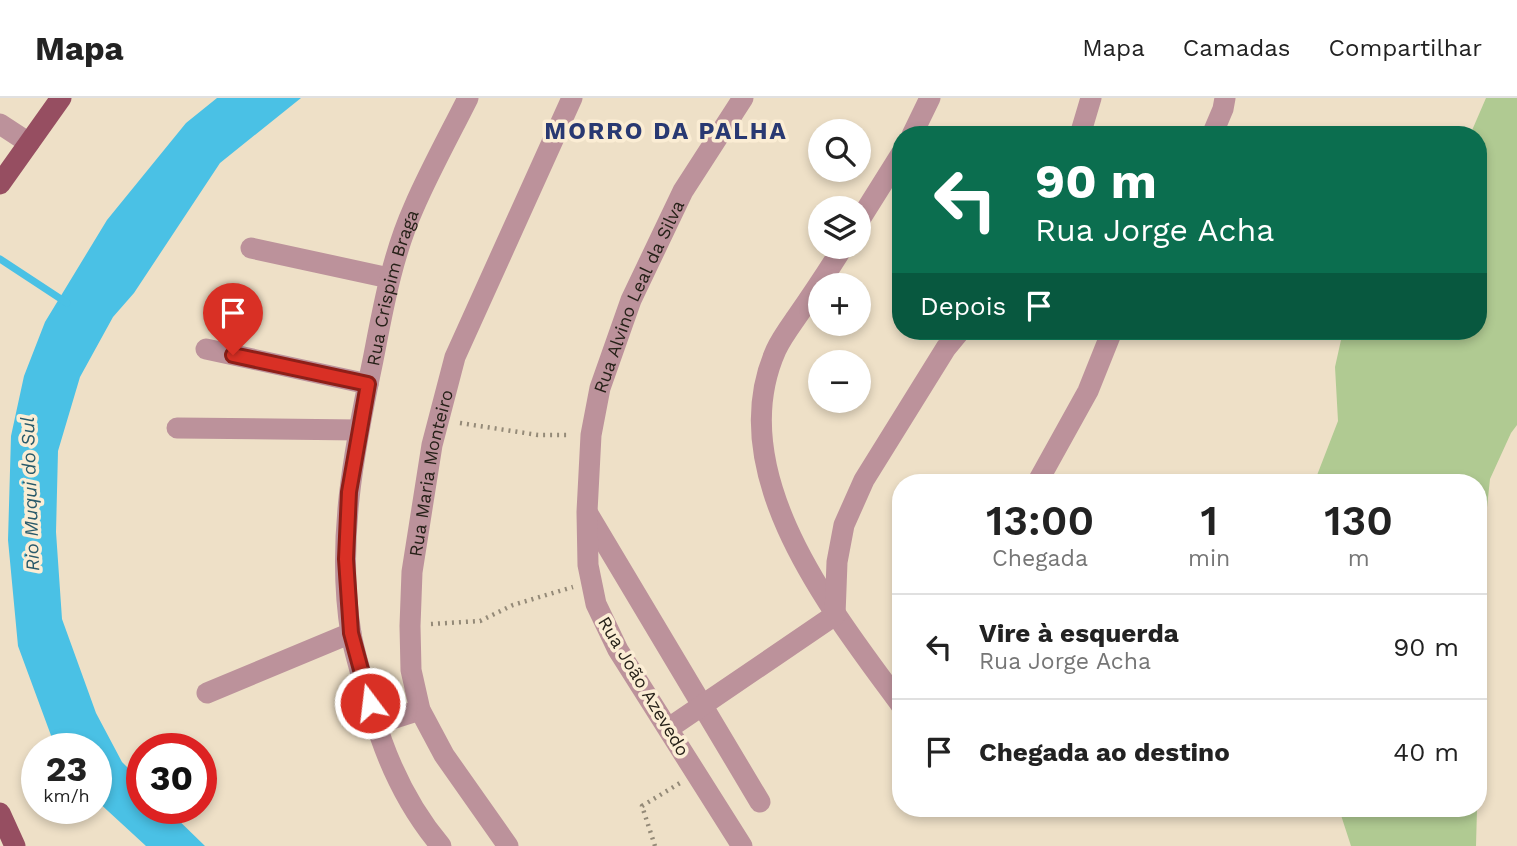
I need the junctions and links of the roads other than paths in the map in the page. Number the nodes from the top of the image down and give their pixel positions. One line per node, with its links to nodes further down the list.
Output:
1 (61, 98): 12 (main road)
2 (468, 98): 18 (street, Rua Crispim Braga)
3 (572, 98): 32 (street, Rua Maria Monteiro)
4 (743, 98): 26 (street, Rua Alvino Leal da Silva)
5 (930, 98): 9 (street)
6 (1091, 98): 10 (street)
7 (1225, 98): 11 (street)
8 (0, 124): 12 (street)
9 (916, 126)
10 (1083, 126)
11 (1216, 126)
12 (29, 143): 14 (main road)
13 (892, 168): 15 (street)
14 (0, 184)
15 (871, 202)
16 (251, 248): 18 (street)
17 (835, 259): 27 (street)
18 (390, 278): 22 (street, Rua Crispim Braga)
19 (953, 340): 27 (street)
20 (1108, 340): 25 (street)
21 (206, 349): 22 (street)
22 (368, 384): 24 (street, Rua Crispim Braga)
23 (177, 428): 24 (street)
24 (358, 430): 28 (street, Rua Crispim Braga)
25 (1042, 474)
26 (587, 512): 31 (street); 34 (street, Rua João Azevedo)
27 (835, 615): 30 (street); 31 (street)
28 (351, 633): 29 (street); 33 (street, Rua Crispim Braga)
29 (207, 693)
30 (892, 693)
31 (701, 707): 34 (street); 35 (street)
32 (420, 710): 33 (street); 39 (street, Rua Maria Monteiro)
33 (376, 724): 38 (street, Rua Crispim Braga)
34 (669, 728): 40 (street, Rua João Azevedo)
35 (760, 802)
36 (0, 813): 37 (main road)
37 (15, 846)
38 (441, 846)
39 (508, 846)
40 (742, 846)

